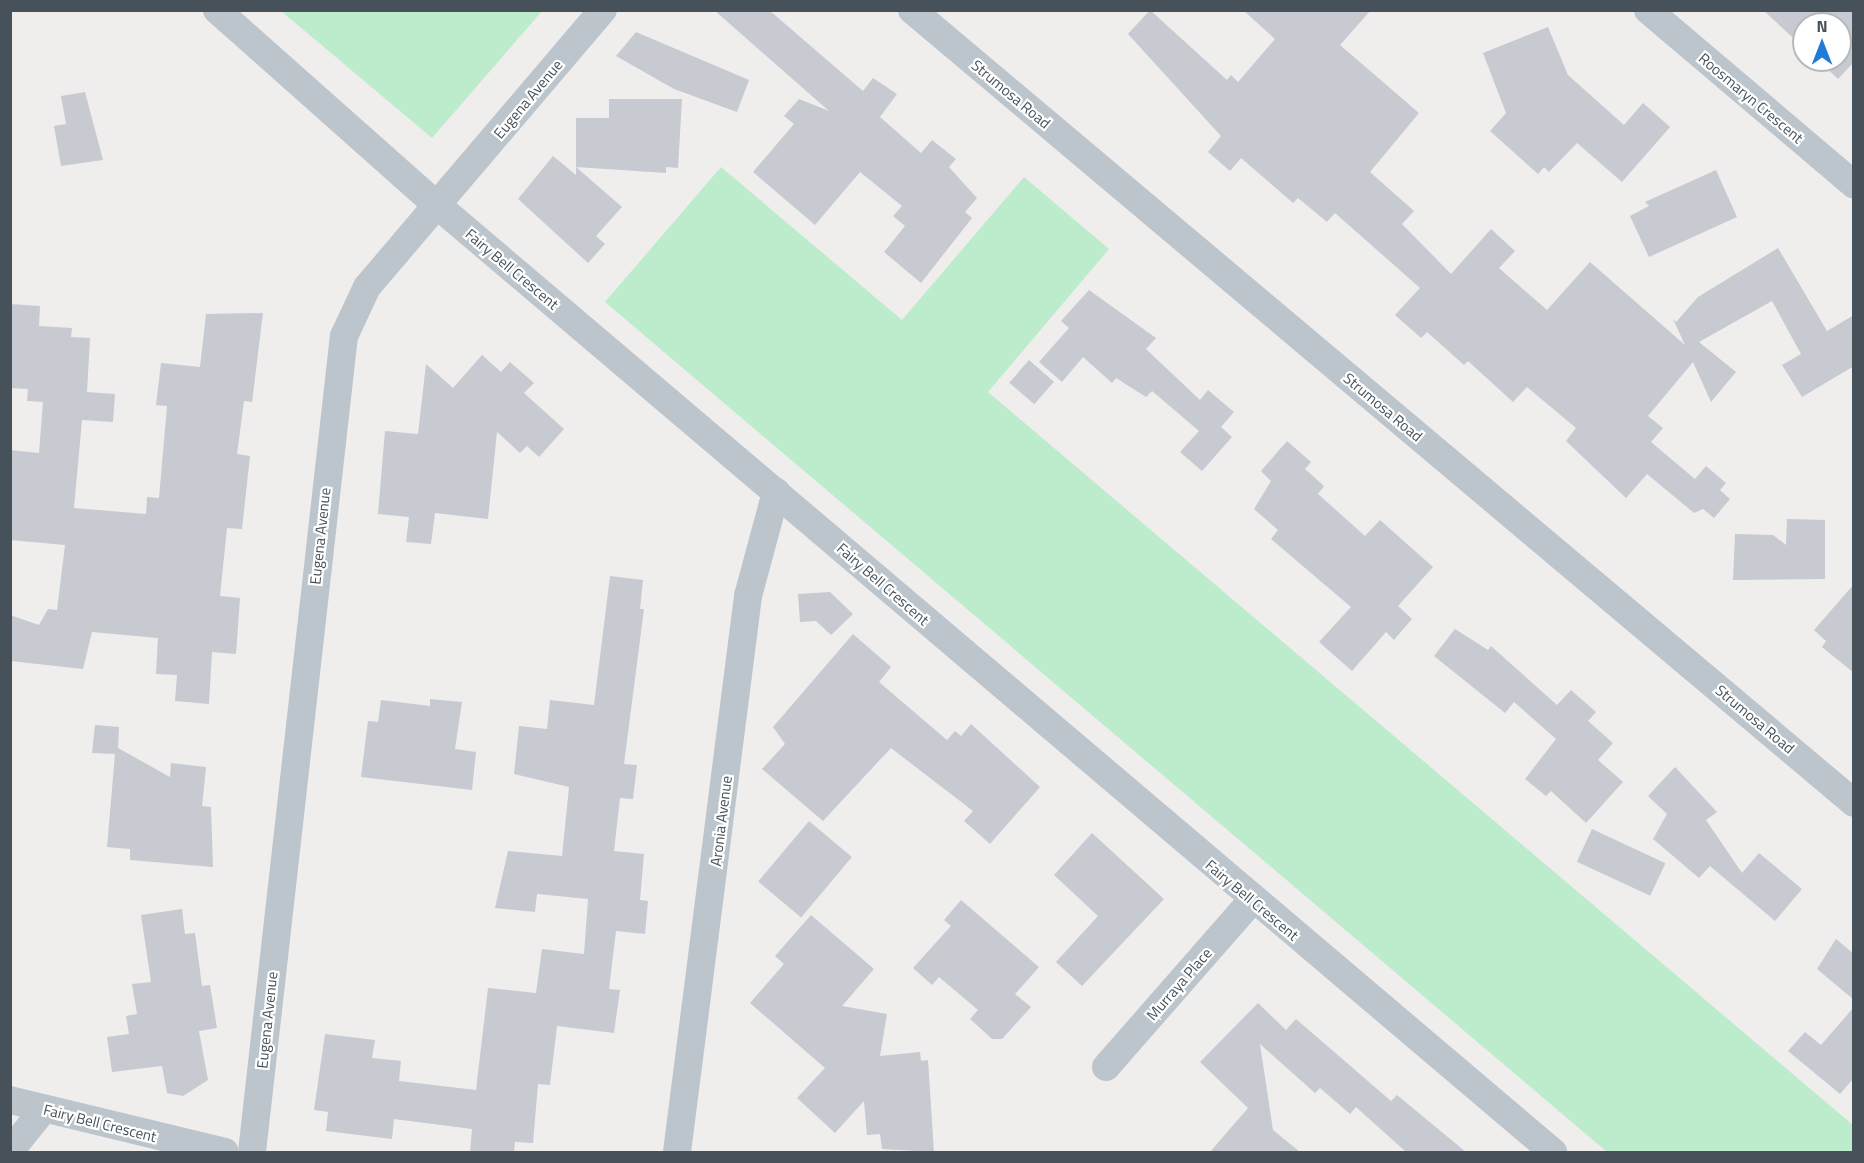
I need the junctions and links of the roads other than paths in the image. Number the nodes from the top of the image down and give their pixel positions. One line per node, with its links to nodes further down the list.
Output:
1 (217, 10): 6 (street, Fairy Bell Crescent)
2 (603, 10): 6 (street, Eugena Avenue)
3 (912, 10): 8 (street, Strumosa Road)
4 (1648, 10): 5 (street, Roosmaryn Crescent)
5 (1854, 185)
6 (437, 205): 7 (street, Fairy Bell Crescent); 15 (street, Eugena Avenue)
7 (776, 492): 9 (street, Fairy Bell Crescent); 16 (street, Aronia Avenue)
8 (1854, 802)
9 (1252, 900): 10 (street, Murraya Place); 17 (street, Fairy Bell Crescent)
10 (1106, 1067)
11 (10, 1100): 12 (street, Fairy Bell Crescent)
12 (44, 1109): 13 (street); 14 (street, Fairy Bell Crescent)
13 (10, 1151)
14 (225, 1152)
15 (252, 1152)
16 (677, 1152)
17 (1553, 1152)

